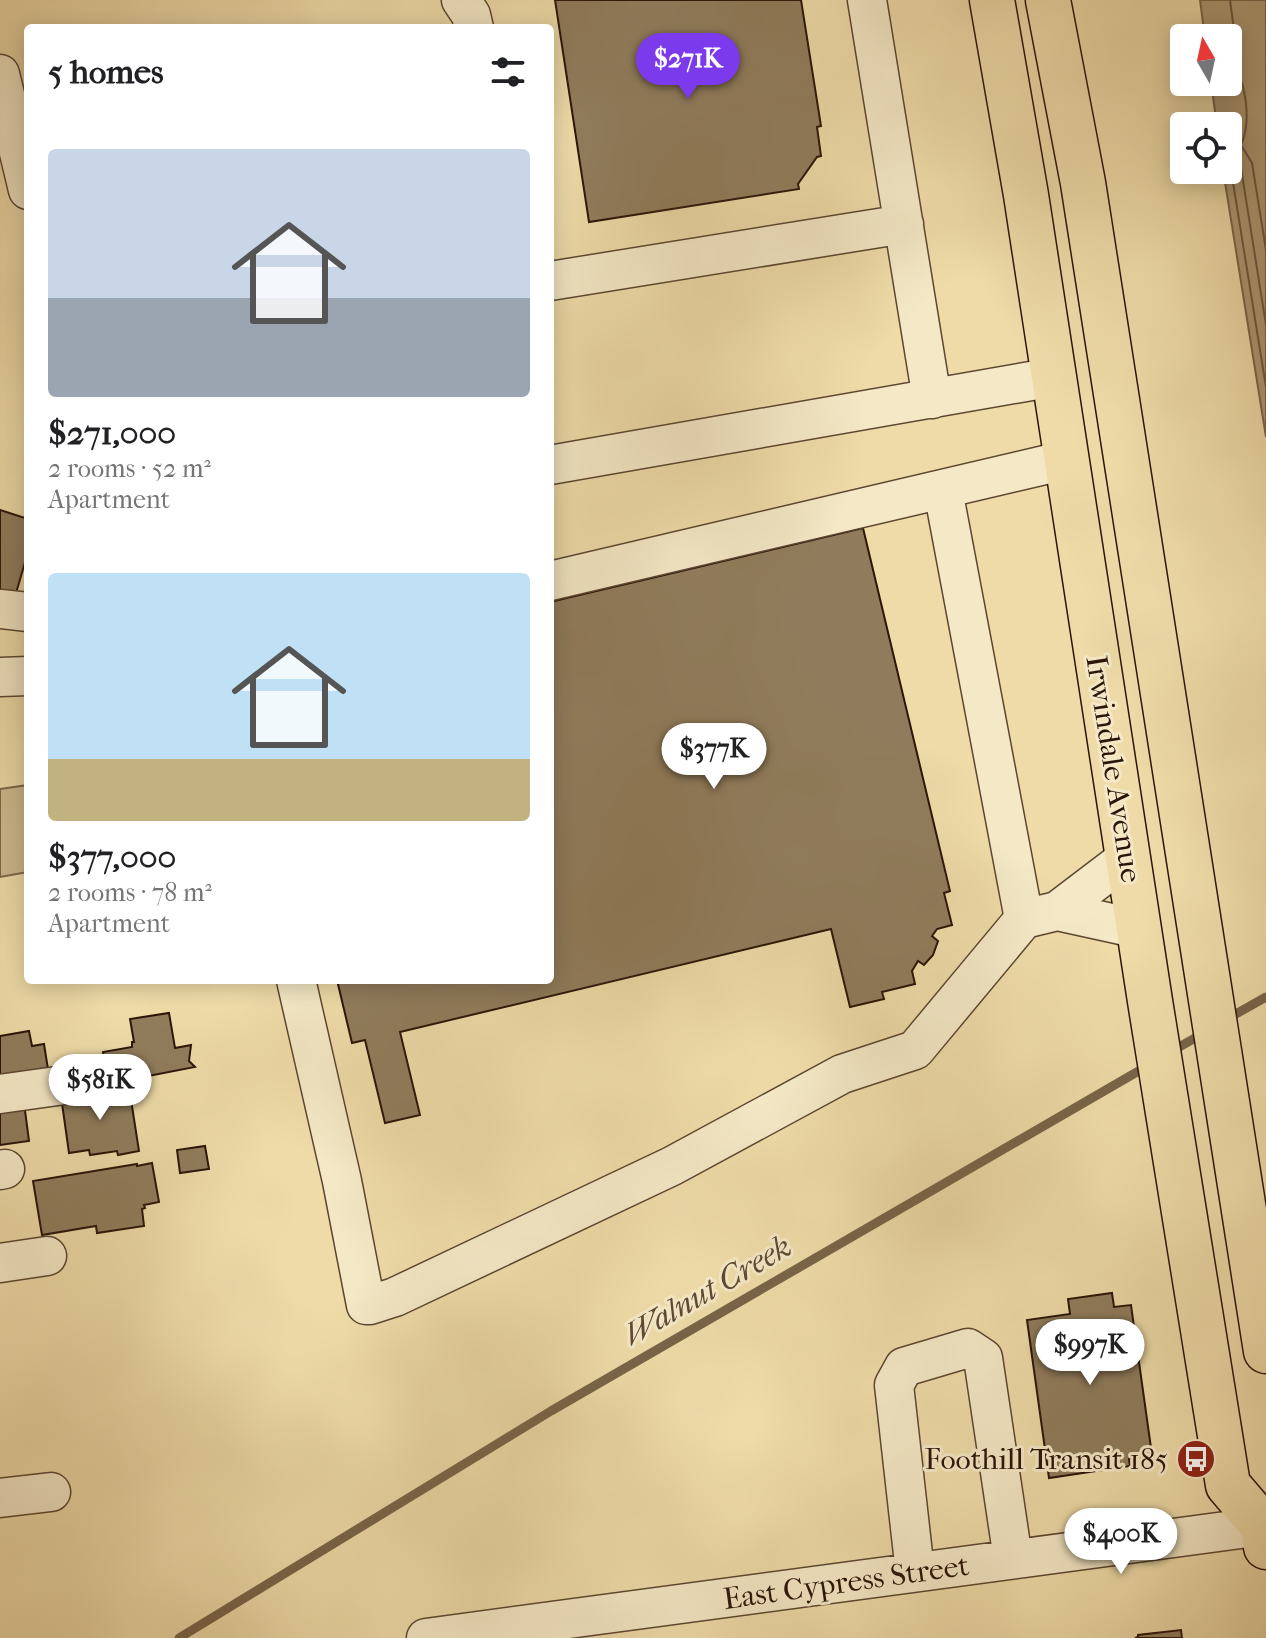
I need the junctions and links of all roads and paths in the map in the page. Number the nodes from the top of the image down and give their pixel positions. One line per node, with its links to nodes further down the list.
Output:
1 (461, 0): 5 (street)
2 (867, 0): 8 (street)
3 (992, 0): 10 (main road, Irwindale Avenue)
4 (1048, 0): 28 (main road, Irwindale Avenue)
5 (473, 24)
6 (0, 74): 7 (street)
7 (24, 173)
8 (904, 224): 9 (street); 11 (street)
9 (554, 280)
10 (1054, 377): 11 (street); 12 (main road, Irwindale Avenue)
11 (932, 399): 13 (street)
12 (1066, 460): 14 (street); 20 (main road, Irwindale Avenue)
13 (554, 464)
14 (943, 490): 15 (street); 21 (street)
15 (554, 580)
16 (0, 609): 17 (street)
17 (24, 612)
18 (24, 676): 19 (street)
19 (0, 677)
20 (1128, 857): 21 (street); 22 (main road, Irwindale Avenue)
21 (1040, 915): 22 (street); 23 (street)
22 (1139, 929): 32 (main road, Irwindale Avenue)
23 (297, 984)
24 (93, 1081): 25 (street)
25 (0, 1094)
26 (47, 1256): 27 (street)
27 (0, 1263)
28 (1261, 1282): 29 (main road, Irwindale Avenue)
29 (1266, 1351)
30 (51, 1492): 31 (street)
31 (0, 1498)
32 (1265, 1529): 33 (street, East Cypress Street)
33 (1013, 1559): 34 (street, East Cypress Street); 34 (street)
34 (915, 1572): 35 (street, East Cypress Street)
35 (426, 1638)

